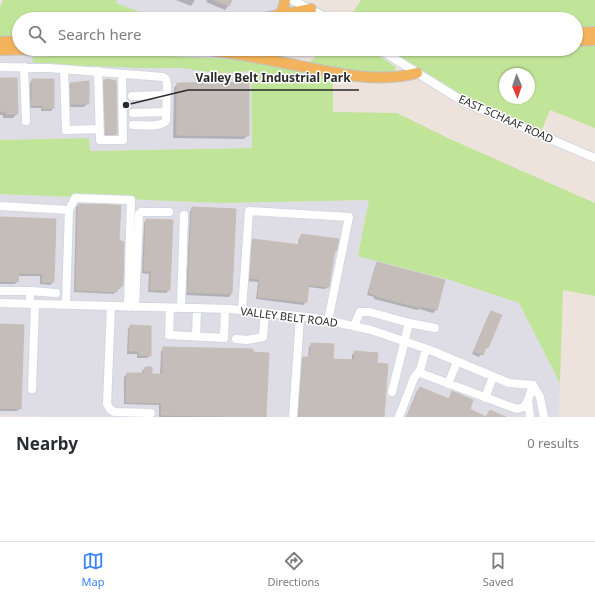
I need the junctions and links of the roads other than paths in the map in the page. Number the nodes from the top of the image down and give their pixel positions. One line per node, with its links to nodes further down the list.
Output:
1 (284, 0): 4 (main road)
2 (292, 0): 3 (street)
3 (311, 9): 5 (main road); 6 (street)
4 (281, 12)
5 (294, 12)
6 (316, 12)
7 (595, 32): 8 (main road)
8 (583, 33)
9 (595, 40): 11 (main road)
10 (12, 41): 12 (main road)
11 (583, 41)
12 (0, 42)
13 (0, 50): 14 (main road)
14 (12, 50)
15 (248, 56): 21 (main road)
16 (390, 56): 21 (street, EAST SCHAAF ROAD)
17 (0, 67): 18 (street)
18 (24, 67): 19 (street); 27 (street)
19 (64, 70): 20 (street); 29 (street)
20 (98, 71): 22 (street); 29 (street)
21 (417, 73): 30 (street, EAST SCHAAF ROAD)
22 (122, 74): 23 (street); 29 (street)
23 (167, 95): 24 (street); 25 (street)
24 (132, 96)
25 (166, 112): 26 (street); 28 (street)
26 (133, 113)
27 (26, 121)
28 (133, 125)
29 (99, 129)
30 (595, 158)
31 (0, 206): 32 (street)
32 (69, 210): 40 (street); 42 (street)
33 (169, 212): 42 (street)
34 (184, 215): 44 (street)
35 (0, 291): 36 (street)
36 (30, 292): 37 (street); 39 (street)
37 (56, 293)
38 (0, 303): 39 (street, VALLEY BELT ROAD)
39 (32, 304): 40 (street, VALLEY BELT ROAD); 63 (street)
40 (66, 304): 41 (street, VALLEY BELT ROAD)
41 (111, 306): 42 (street, VALLEY BELT ROAD); 67 (street)
42 (132, 307): 43 (street, VALLEY BELT ROAD)
43 (170, 308): 44 (street, VALLEY BELT ROAD); 54 (street)
44 (181, 308): 45 (street, VALLEY BELT ROAD)
45 (197, 308): 46 (street, VALLEY BELT ROAD); 54 (street)
46 (225, 309): 47 (street, VALLEY BELT ROAD); 54 (street)
47 (242, 310): 48 (street, VALLEY BELT ROAD); 50 (street)
48 (265, 313): 49 (street, VALLEY BELT ROAD); 55 (street)
49 (300, 317): 50 (street, VALLEY BELT ROAD); 68 (street)
50 (328, 321): 52 (street, VALLEY BELT ROAD)
51 (409, 323): 52 (street); 53 (street); 56 (street)
52 (354, 326): 56 (street, VALLEY BELT ROAD)
53 (435, 328)
54 (196, 336)
55 (236, 339)
56 (405, 341): 57 (street, VALLEY BELT ROAD); 64 (street)
57 (426, 349): 58 (street, VALLEY BELT ROAD); 59 (street)
58 (457, 362): 60 (street, VALLEY BELT ROAD); 61 (street)
59 (420, 370): 61 (street); 69 (street)
60 (493, 377): 62 (street, VALLEY BELT ROAD); 65 (street)
61 (448, 384): 65 (street)
62 (533, 385): 66 (street); 71 (street)
63 (32, 389)
64 (392, 392)
65 (485, 398): 66 (street)
66 (528, 400): 70 (street)
67 (152, 413)
68 (293, 417)
69 (399, 417)
70 (530, 417)
71 (544, 417)

